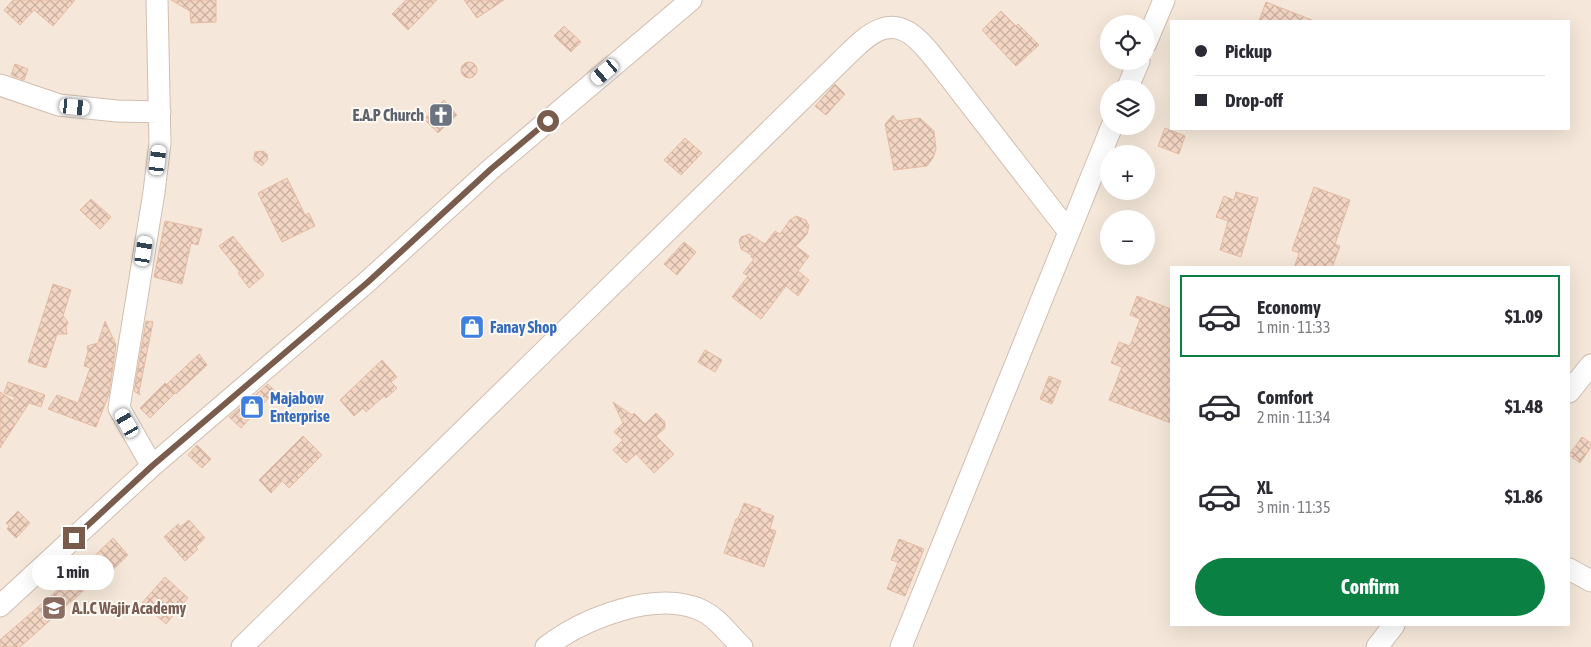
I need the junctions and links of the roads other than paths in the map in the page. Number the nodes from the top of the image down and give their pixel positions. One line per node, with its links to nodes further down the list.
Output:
1 (157, 0): 6 (street)
2 (691, 0): 11 (street)
3 (1164, 0): 4 (street)
4 (1155, 22)
5 (0, 85): 6 (street)
6 (160, 112): 11 (street)
7 (1108, 135): 8 (street)
8 (1069, 232): 16 (street); 19 (street)
9 (1591, 364): 10 (street)
10 (1570, 391)
11 (152, 466): 14 (street)
12 (1570, 570): 13 (street)
13 (1591, 581)
14 (0, 606)
15 (1393, 626): 20 (street)
16 (242, 647)
17 (546, 647): 18 (street)
18 (742, 647)
19 (901, 647)
20 (1377, 647)

